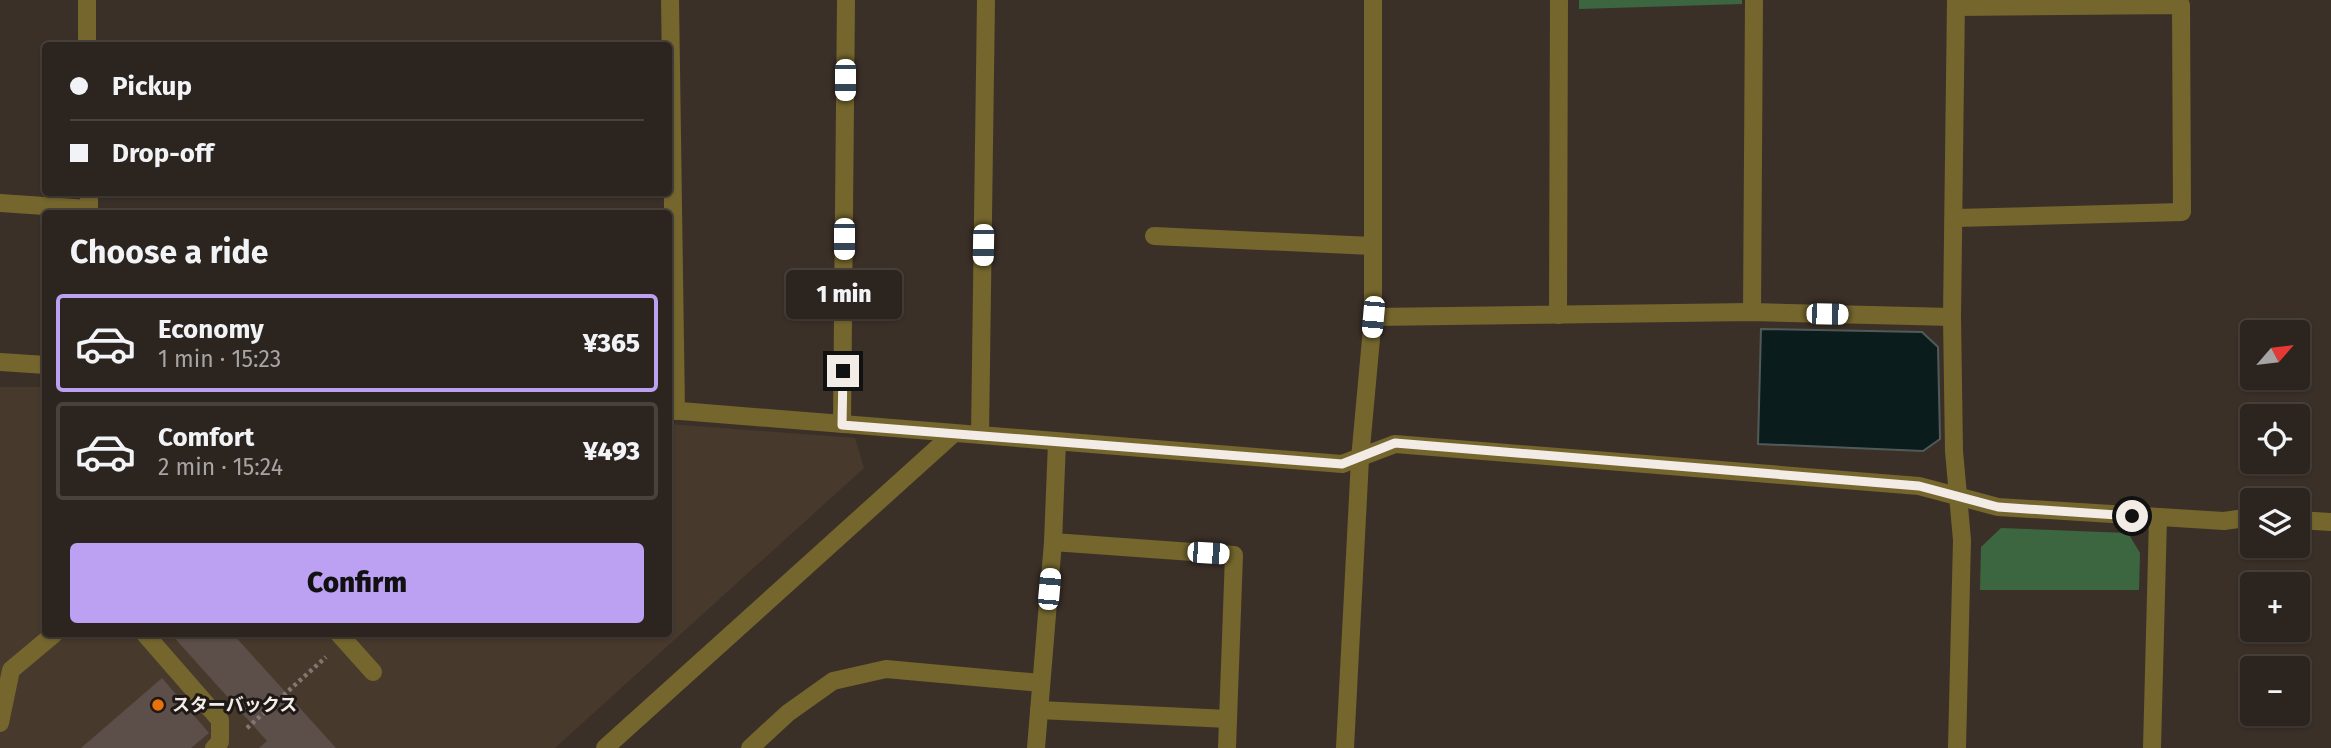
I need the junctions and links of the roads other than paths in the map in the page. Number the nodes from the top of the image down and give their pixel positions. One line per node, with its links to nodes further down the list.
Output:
1 (87, 0): 9 (street)
2 (670, 0): 10 (street)
3 (846, 0): 23 (street)
4 (986, 0): 25 (street)
5 (1373, 0): 15 (street)
6 (1559, 0): 17 (street)
7 (1754, 0): 16 (street)
8 (1956, 4): 13 (street); 13 (street)
9 (87, 42)
10 (670, 42)
11 (0, 204): 12 (street)
12 (89, 205)
13 (1956, 218): 19 (street)
14 (1154, 236): 15 (street)
15 (1373, 246): 18 (street)
16 (1752, 312): 17 (street); 19 (street)
17 (1558, 315): 18 (street)
18 (1373, 317): 27 (street)
19 (1952, 317): 28 (street)
20 (0, 362): 21 (street)
21 (42, 365)
22 (672, 410): 23 (street)
23 (842, 425): 24 (street)
24 (953, 434): 25 (street); 43 (street)
25 (980, 436): 26 (street)
26 (1057, 442): 27 (street); 33 (street)
27 (1360, 459): 28 (street); 47 (street)
28 (1958, 496): 29 (street); 48 (street)
29 (2158, 518): 30 (street); 49 (street)
30 (2240, 519)
31 (2310, 521): 32 (street)
32 (2331, 522)
33 (1053, 542): 38 (street); 40 (street)
34 (50, 637): 41 (street)
35 (148, 637): 42 (street)
36 (342, 637): 37 (street)
37 (373, 672)
38 (1041, 683): 39 (street); 44 (street)
39 (1039, 710): 40 (street); 45 (street)
40 (1228, 719): 46 (street)
41 (0, 723)
42 (214, 748)
43 (605, 748)
44 (750, 748)
45 (1036, 748)
46 (1227, 748)
47 (1345, 748)
48 (1957, 748)
49 (2152, 748)

